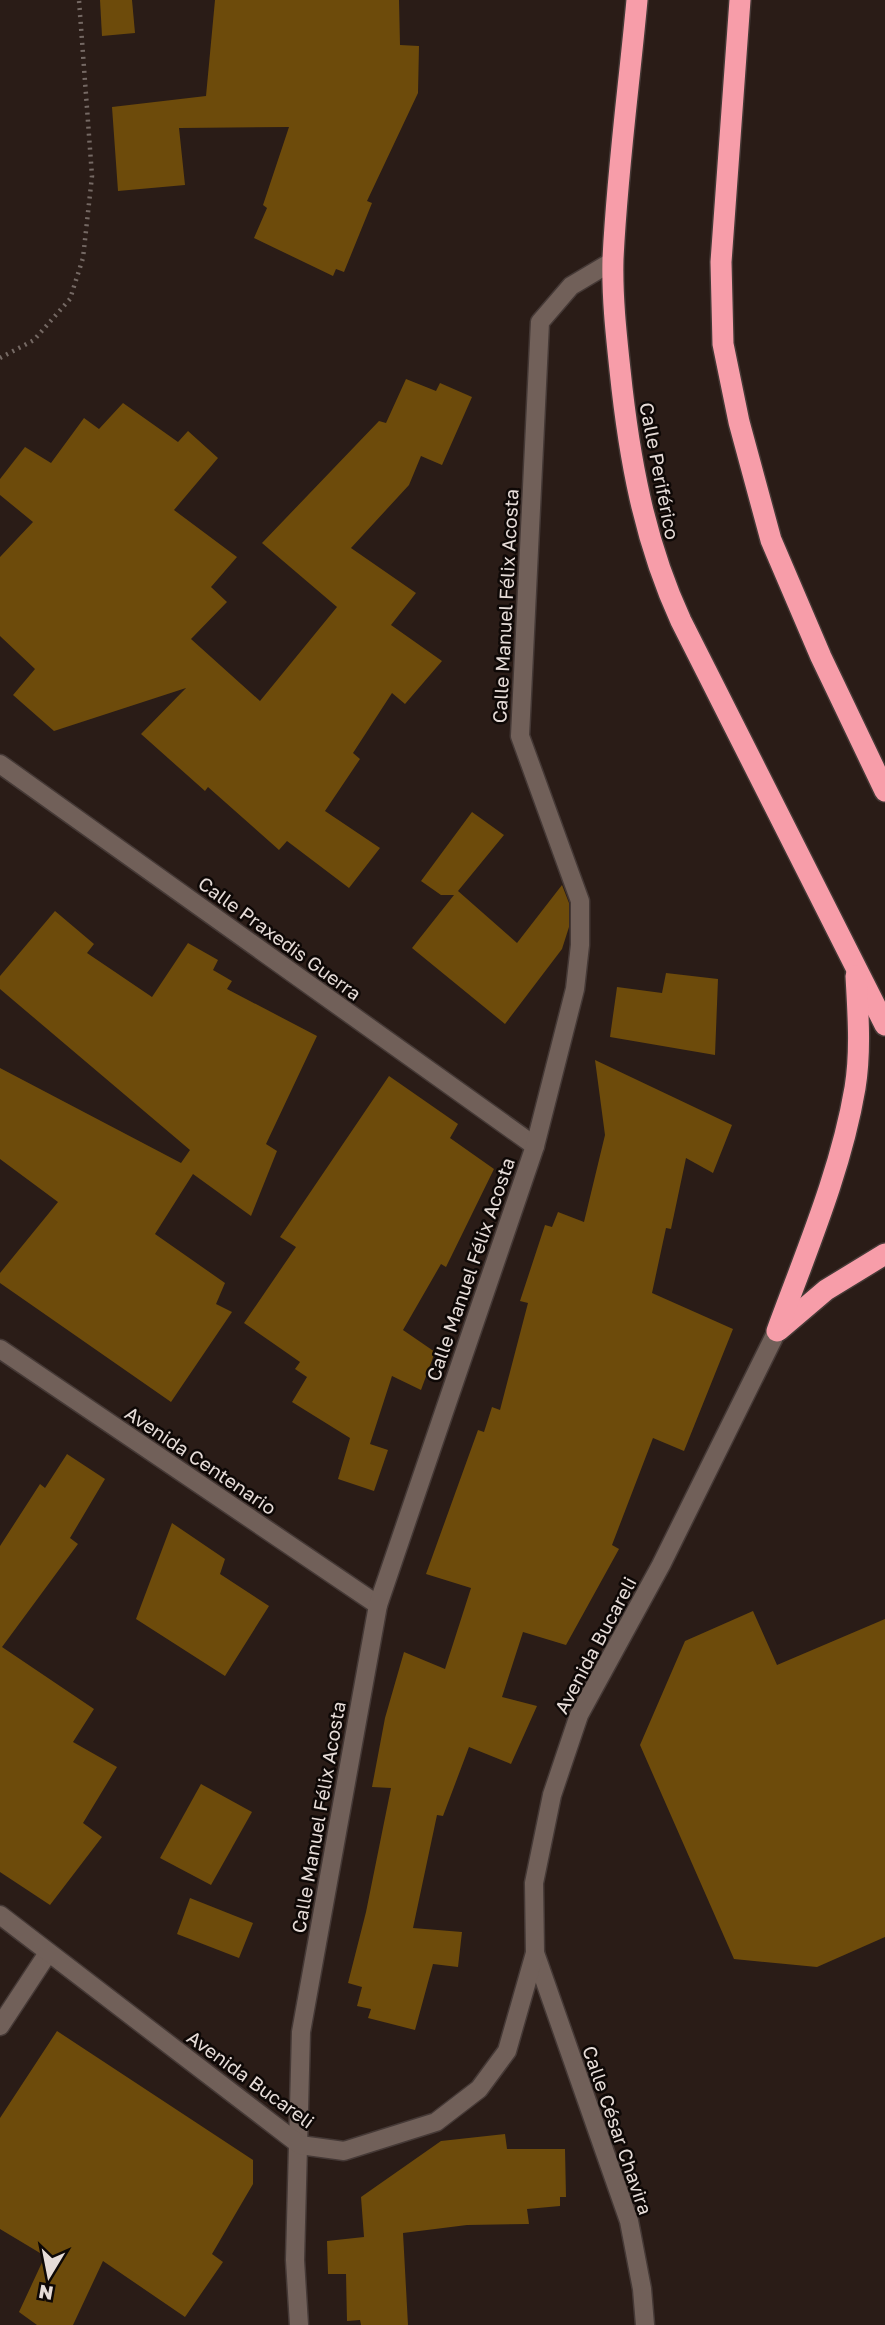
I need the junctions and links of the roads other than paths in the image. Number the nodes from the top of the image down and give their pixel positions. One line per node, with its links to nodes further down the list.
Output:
1 (637, 0): 3 (highway, Calle Periférico)
2 (740, 0): 5 (highway)
3 (613, 261): 6 (highway, Calle Periférico); 8 (street, Calle Manuel Félix Acosta)
4 (0, 764): 8 (street, Calle Praxedis Guerra)
5 (885, 791)
6 (856, 967): 7 (highway, Calle Periférico); 10 (highway)
7 (885, 1025)
8 (535, 1146): 12 (street, Calle Manuel Félix Acosta)
9 (885, 1254): 10 (highway)
10 (778, 1331): 15 (street, Avenida Bucareli)
11 (0, 1349): 12 (street, Avenida Centenario)
12 (378, 1605): 17 (street, Calle Manuel Félix Acosta)
13 (0, 1915): 14 (street, Avenida Bucareli)
14 (48, 1953): 16 (street); 17 (street, Avenida Bucareli)
15 (535, 1953): 17 (street, Avenida Bucareli); 19 (street, Calle César Chavira)
16 (0, 2026)
17 (300, 2145): 18 (street, Calle Manuel Félix Acosta)
18 (299, 2325)
19 (645, 2325)

